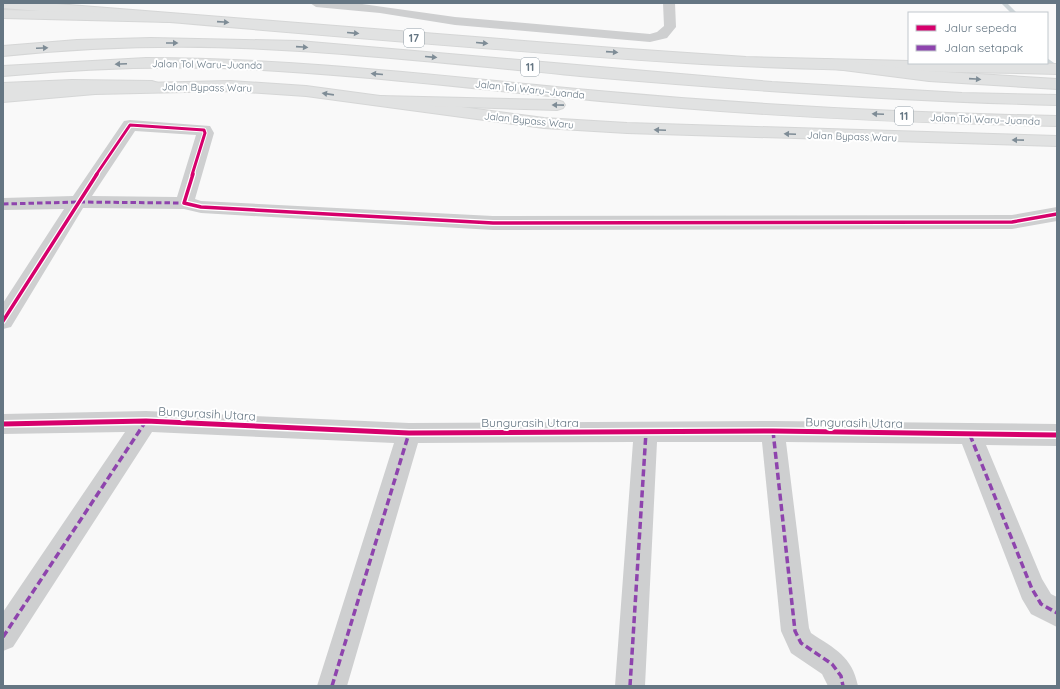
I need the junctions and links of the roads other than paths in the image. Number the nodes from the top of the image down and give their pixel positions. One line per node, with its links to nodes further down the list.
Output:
1 (316, 3): 2 (lane)
2 (669, 3)
3 (3, 4): 5 (highway, 17)
4 (3, 14): 5 (highway)
5 (170, 18): 7 (highway, 17, one-way to 7)
6 (3, 51): 14 (highway, Jalan Tol Waru–Juanda / 11, one-way to 14)
7 (825, 64): 8 (highway, 17); 10 (highway, one-way to 10)
8 (1057, 69)
9 (3, 71): 16 (highway, Jalan Tol Waru–Juanda / 11, one-way to 9)
10 (1057, 84)
11 (152, 86): 12 (highway); 13 (highway, Jalan Bypass Waru); 15 (highway, Jalan Bypass Waru, one-way to 11)
12 (3, 88)
13 (3, 97)
14 (1057, 100)
15 (380, 101): 16 (highway, one-way to 15); 18 (highway, Jalan Bypass Waru, one-way to 15)
16 (750, 108): 17 (highway, Jalan Tol Waru–Juanda / 11, one-way to 16)
17 (1057, 121)
18 (1057, 141)
19 (78, 202): 20 (street); 20 (street); 21 (street); 23 (street)
20 (184, 203): 22 (street)
21 (3, 204)
22 (1057, 214)
23 (3, 321)
24 (146, 421): 25 (street, Bungurasih Utara); 28 (street, Bungurasih Utara); 32 (street)
25 (3, 424)
26 (646, 432): 27 (street, Bungurasih Utara); 28 (street, Bungurasih Utara); 34 (street)
27 (773, 432): 29 (street, Bungurasih Utara); 35 (street)
28 (409, 433): 33 (street)
29 (970, 435): 30 (street, Bungurasih Utara); 31 (street)
30 (1057, 435)
31 (1057, 613)
32 (3, 637)
33 (332, 686)
34 (630, 686)
35 (843, 686)

